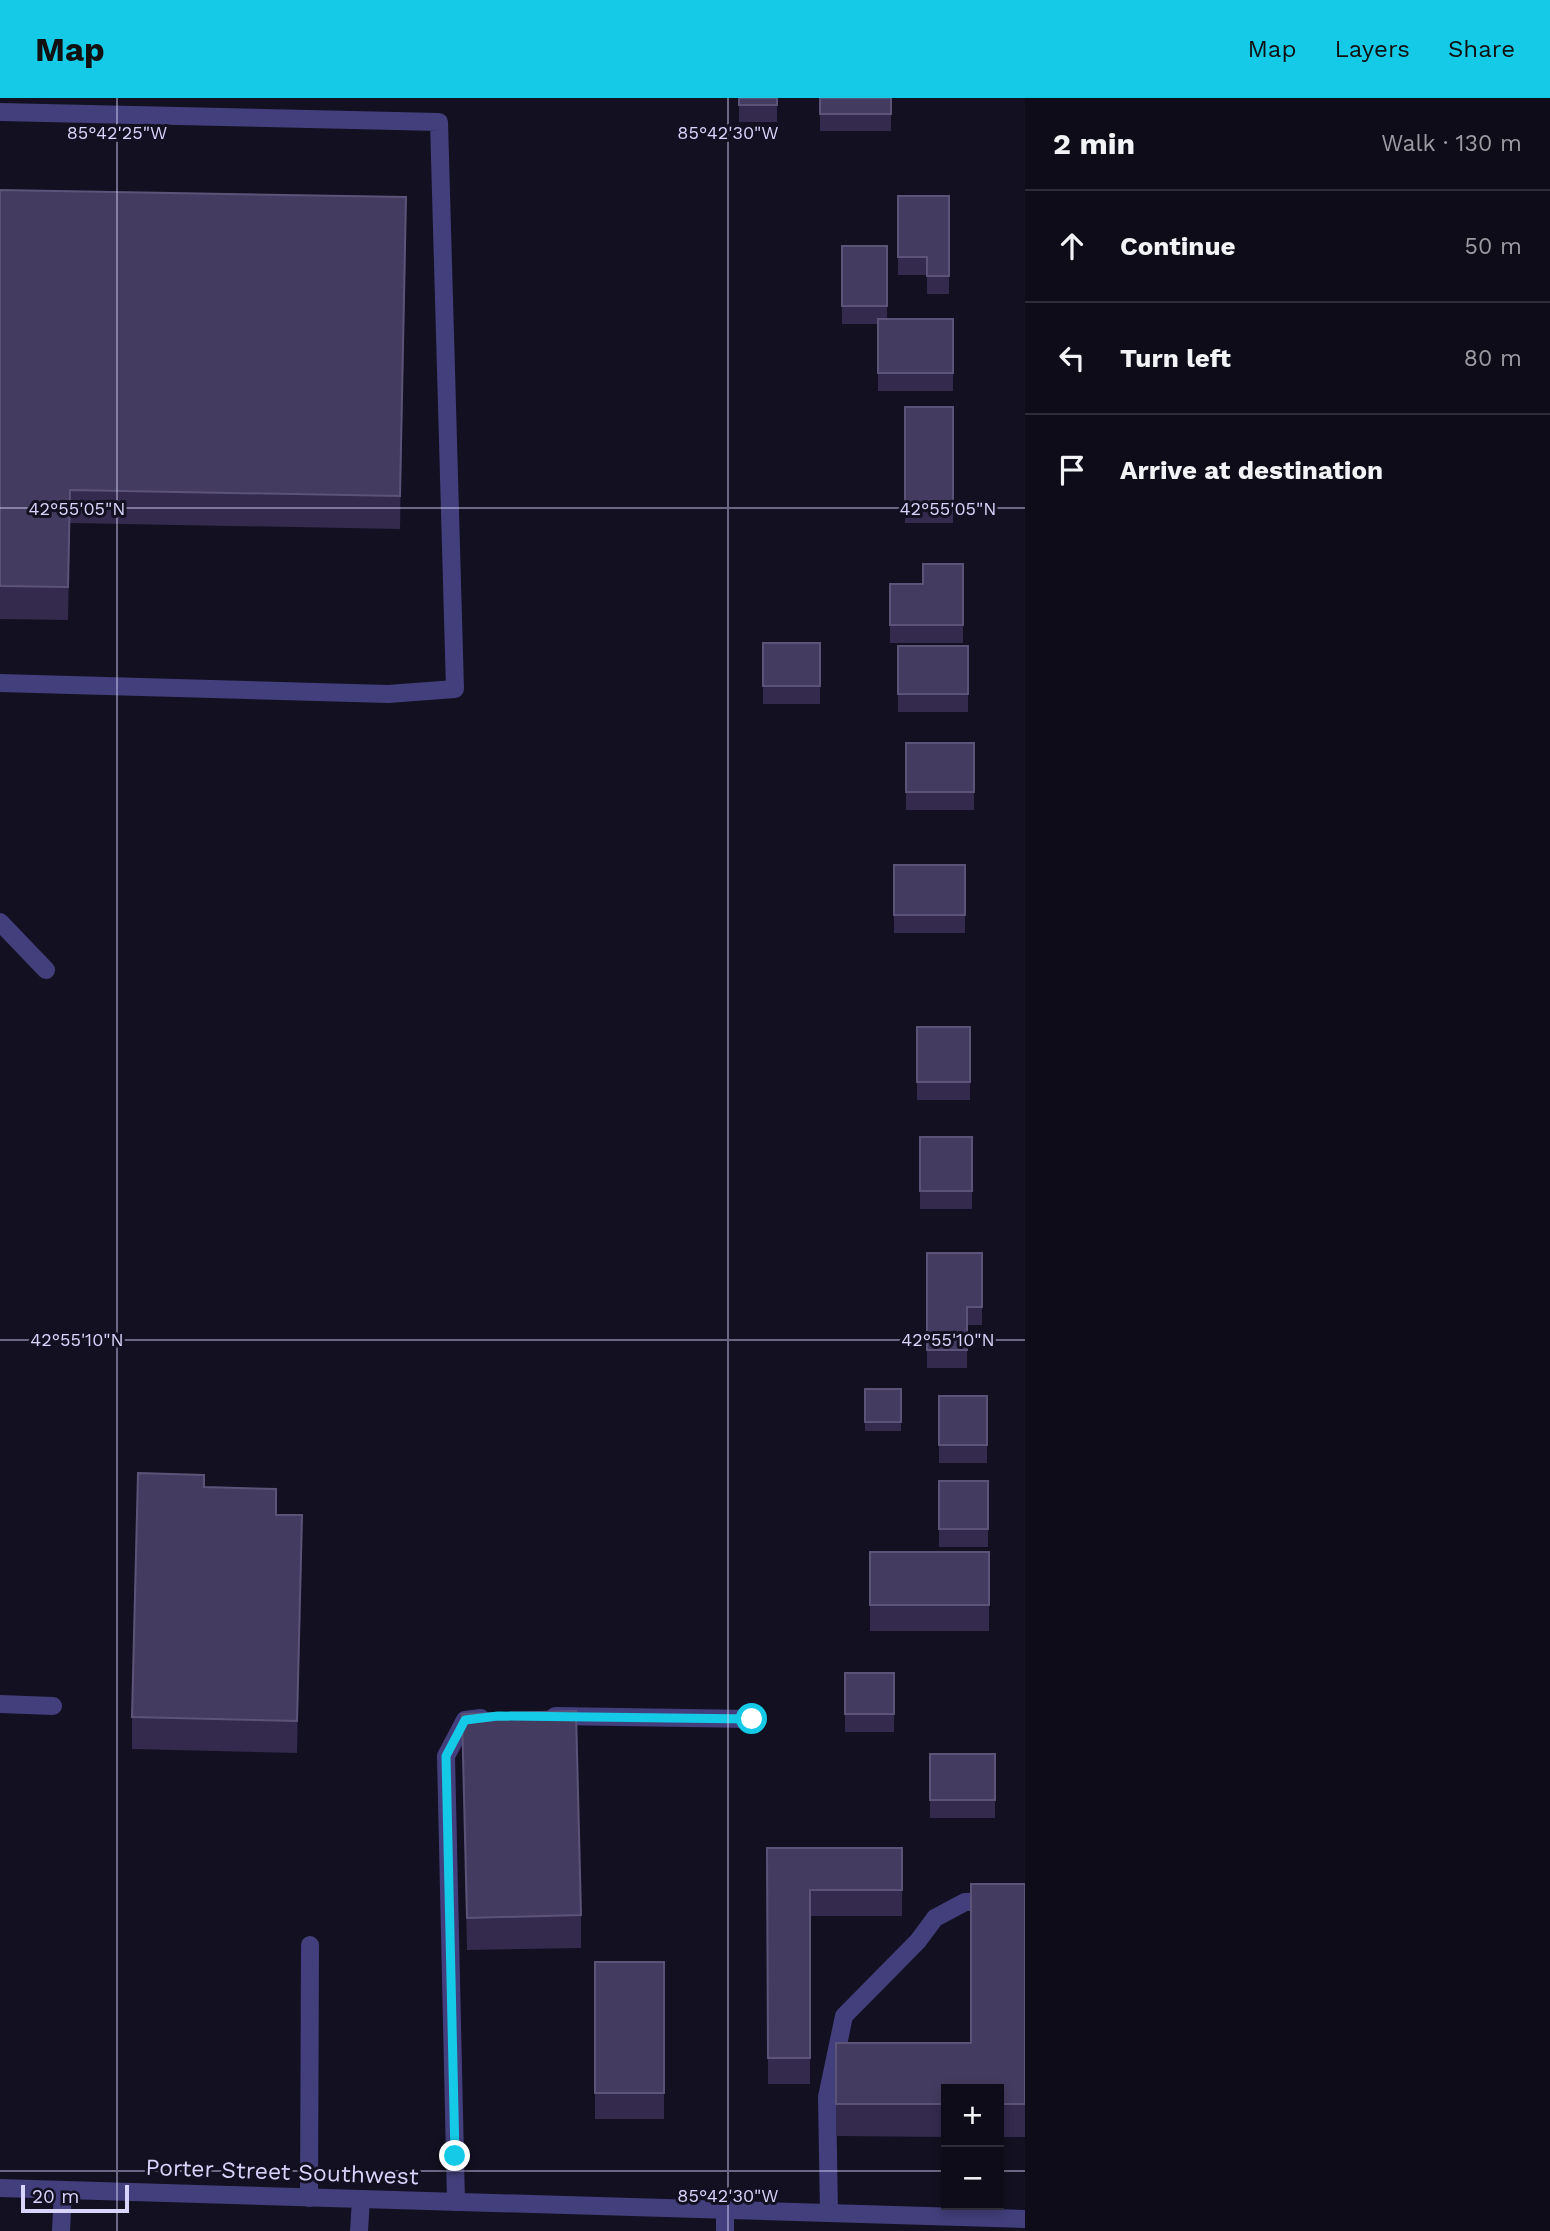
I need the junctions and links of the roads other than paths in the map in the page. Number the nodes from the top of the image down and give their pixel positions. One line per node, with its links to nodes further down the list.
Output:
1 (0, 112): 2 (street)
2 (0, 683)
3 (0, 922): 4 (street)
4 (46, 970)
5 (0, 1704): 6 (street)
6 (53, 1706)
7 (498, 1716): 16 (street)
8 (538, 1716): 9 (street)
9 (752, 1719)
10 (1025, 1900): 18 (street)
11 (310, 1945): 14 (street)
12 (0, 2188): 13 (street, Porter Street Southwest)
13 (63, 2190): 14 (street, Porter Street Southwest); 20 (street)
14 (309, 2197): 15 (street, Porter Street Southwest)
15 (361, 2199): 16 (street, Porter Street Southwest); 21 (street)
16 (456, 2202): 17 (street, Porter Street Southwest)
17 (725, 2210): 18 (street, Porter Street Southwest); 22 (street)
18 (829, 2213): 19 (street, Porter Street Southwest)
19 (1025, 2219)
20 (61, 2231)
21 (359, 2231)
22 (725, 2231)

